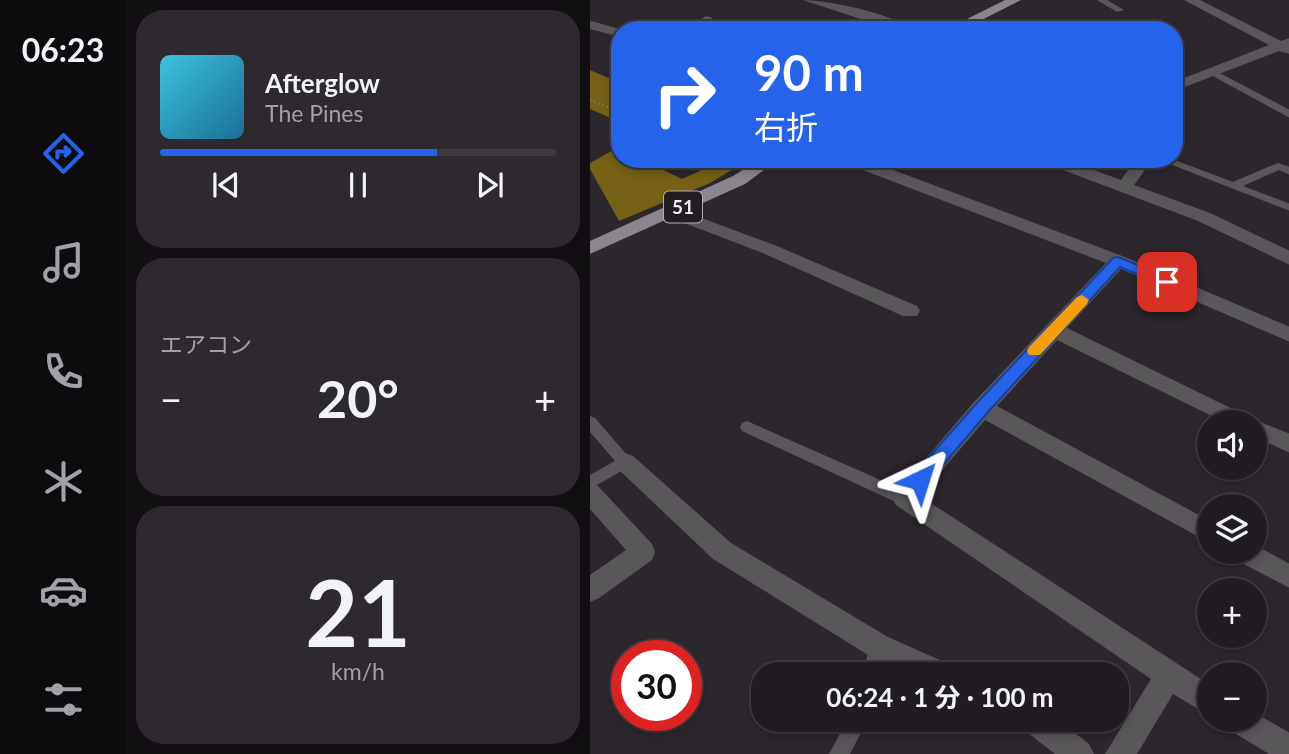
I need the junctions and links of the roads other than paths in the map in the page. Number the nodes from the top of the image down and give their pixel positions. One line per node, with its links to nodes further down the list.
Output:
1 (809, 0): 8 (street)
2 (1015, 0): 9 (main road)
3 (1101, 0): 5 (lane)
4 (1190, 0): 12 (street)
5 (1120, 10)
6 (709, 18): 7 (lane)
7 (704, 21)
8 (882, 21)
9 (974, 21)
10 (590, 25): 11 (street)
11 (611, 31)
12 (1286, 46): 13 (street)
13 (1212, 72): 14 (street); 15 (lane)
14 (1183, 83)
15 (1289, 115)
16 (1183, 167): 22 (lane)
17 (757, 168): 25 (main road, 51)
18 (872, 168): 28 (street)
19 (1072, 168): 23 (street)
20 (1138, 168): 23 (street)
21 (1289, 172): 22 (lane)
22 (1233, 186): 24 (lane)
23 (1124, 187): 27 (street)
24 (1289, 208)
25 (672, 212): 26 (main road, 51); 29 (street)
26 (590, 248)
27 (1289, 259)
28 (1118, 261): 30 (street); 31 (street)
29 (910, 311)
30 (1054, 330): 32 (street); 33 (street)
31 (1289, 335)
32 (982, 408): 41 (street); 42 (street)
33 (1219, 410)
34 (590, 422): 38 (lane)
35 (747, 427): 41 (lane)
36 (1267, 433): 37 (street)
37 (1289, 444)
38 (625, 462): 39 (lane); 46 (street)
39 (590, 483)
40 (590, 493): 45 (street)
41 (904, 498): 49 (street)
42 (1197, 526)
43 (1266, 564): 44 (street)
44 (1289, 577)
45 (590, 590)
46 (878, 646): 47 (lane); 48 (street)
47 (874, 662)
48 (914, 662)
49 (1168, 677): 50 (street); 57 (street)
50 (1197, 694)
51 (852, 732): 55 (lane)
52 (1050, 732): 56 (street)
53 (1259, 732): 54 (street)
54 (1289, 750)
55 (839, 754)
56 (1079, 754)
57 (1120, 754)

